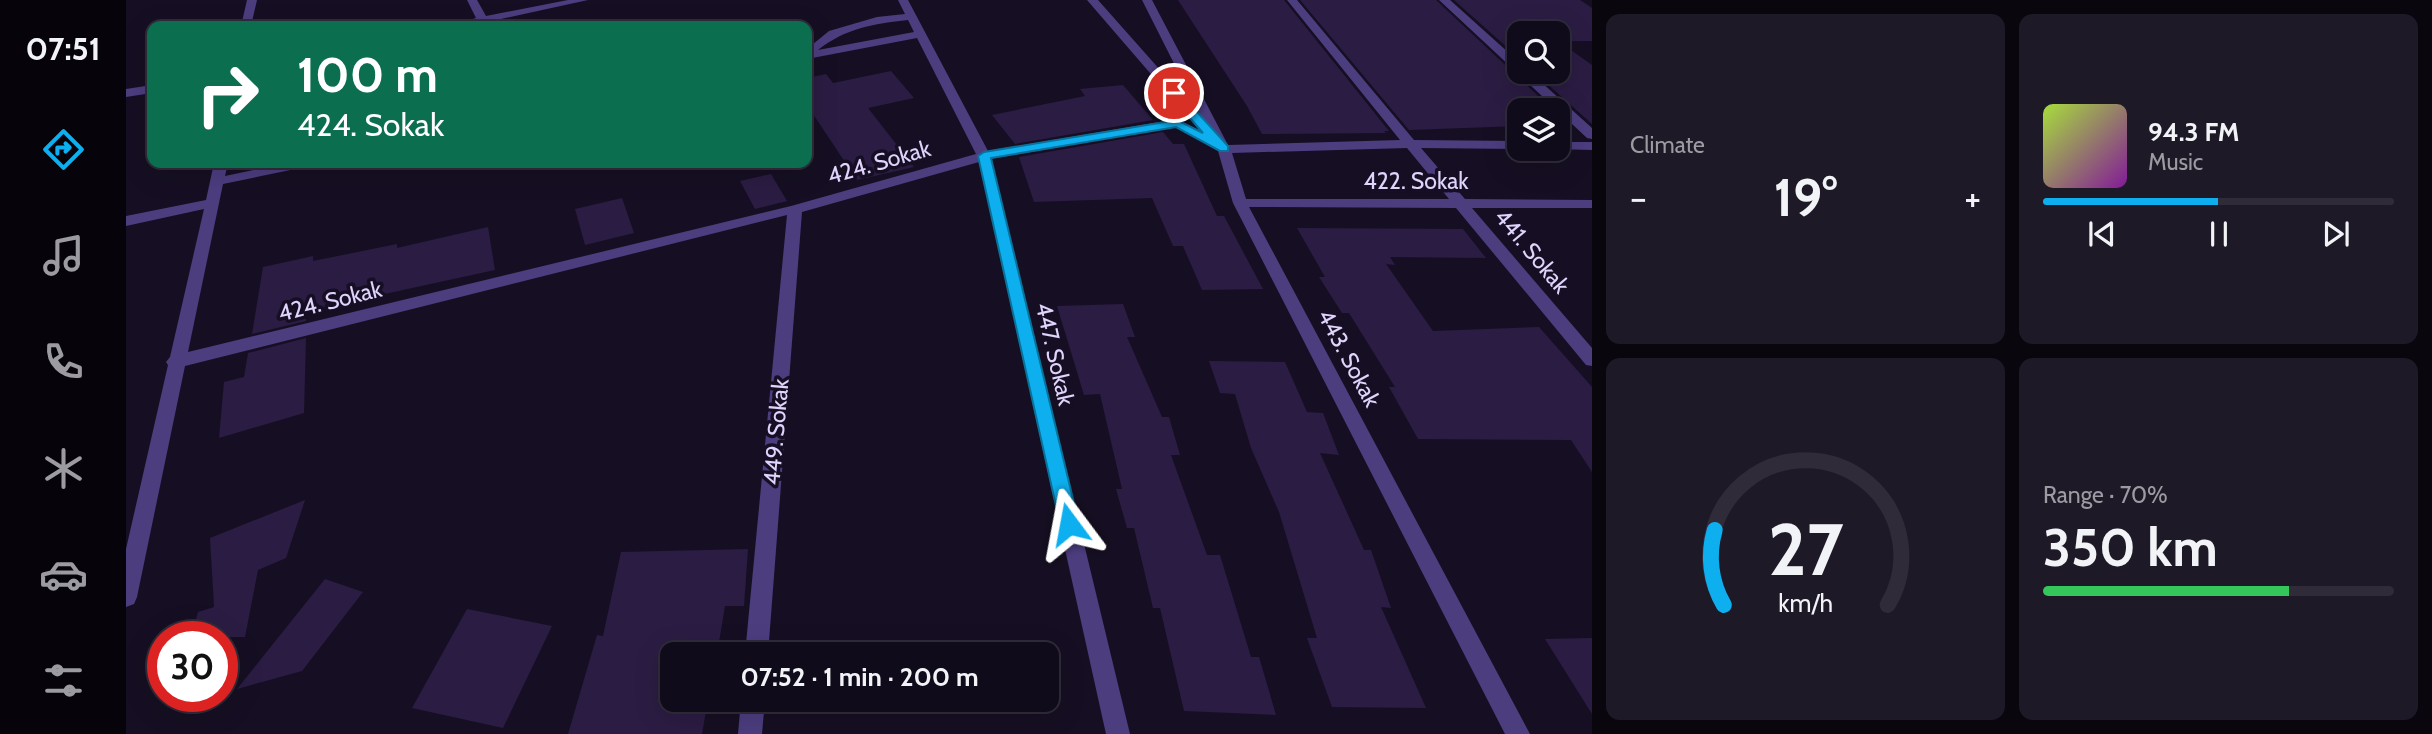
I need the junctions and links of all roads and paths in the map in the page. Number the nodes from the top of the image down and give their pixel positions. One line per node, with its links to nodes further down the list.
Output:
1 (252, 0): 11 (street)
2 (472, 0): 10 (street)
3 (583, 0): 10 (street)
4 (903, 0): 9 (street, 447. Sokak)
5 (1092, 0): 25 (street)
6 (1147, 0): 25 (street, 443. Sokak)
7 (1292, 0): 21 (street)
8 (1444, 0): 16 (street)
9 (912, 16): 13 (street, 447. Sokak); 14 (street)
10 (482, 20): 12 (street)
11 (247, 21)
12 (477, 21)
13 (922, 34): 15 (street); 26 (street, 447. Sokak)
14 (812, 51)
15 (812, 54)
16 (1507, 57)
17 (1536, 84): 20 (street)
18 (147, 90): 19 (street)
19 (126, 93)
20 (1592, 135)
21 (1409, 144): 22 (street); 25 (street); 32 (street, 441. Sokak)
22 (1507, 145)
23 (1570, 146): 24 (street)
24 (1592, 146)
25 (1224, 149): 26 (street, 424. Sokak); 31 (street, 443. Sokak)
26 (984, 156): 34 (street, 424. Sokak); 42 (street, 447. Sokak)
27 (220, 168): 29 (street)
28 (281, 168): 29 (street)
29 (219, 181): 30 (street)
30 (212, 203): 35 (street); 37 (street)
31 (1240, 203): 32 (street, 422. Sokak); 43 (street, 443. Sokak)
32 (1463, 204): 33 (street, 422. Sokak); 36 (street, 441. Sokak)
33 (1592, 205)
34 (795, 209): 37 (street, 424. Sokak); 39 (street, 449. Sokak)
35 (126, 222)
36 (1592, 360)
37 (176, 362): 38 (street)
38 (126, 597)
39 (758, 642)
40 (752, 712): 41 (street)
41 (750, 734)
42 (1118, 734)
43 (1518, 734)

